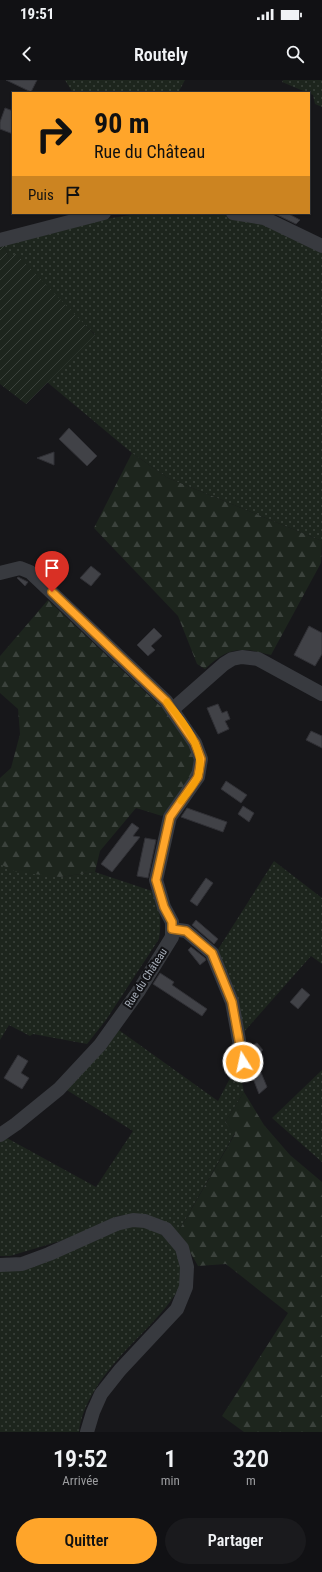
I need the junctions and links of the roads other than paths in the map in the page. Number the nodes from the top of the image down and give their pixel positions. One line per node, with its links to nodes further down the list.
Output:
1 (100, 214): 3 (street)
2 (239, 214): 4 (street)
3 (0, 240)
4 (322, 246)
5 (0, 573): 7 (street)
6 (322, 694): 7 (street)
7 (173, 709): 8 (street)
8 (172, 929): 9 (street); 10 (street, Rue du Château)
9 (243, 1062)
10 (0, 1135)
11 (0, 1265): 12 (street)
12 (87, 1432)

